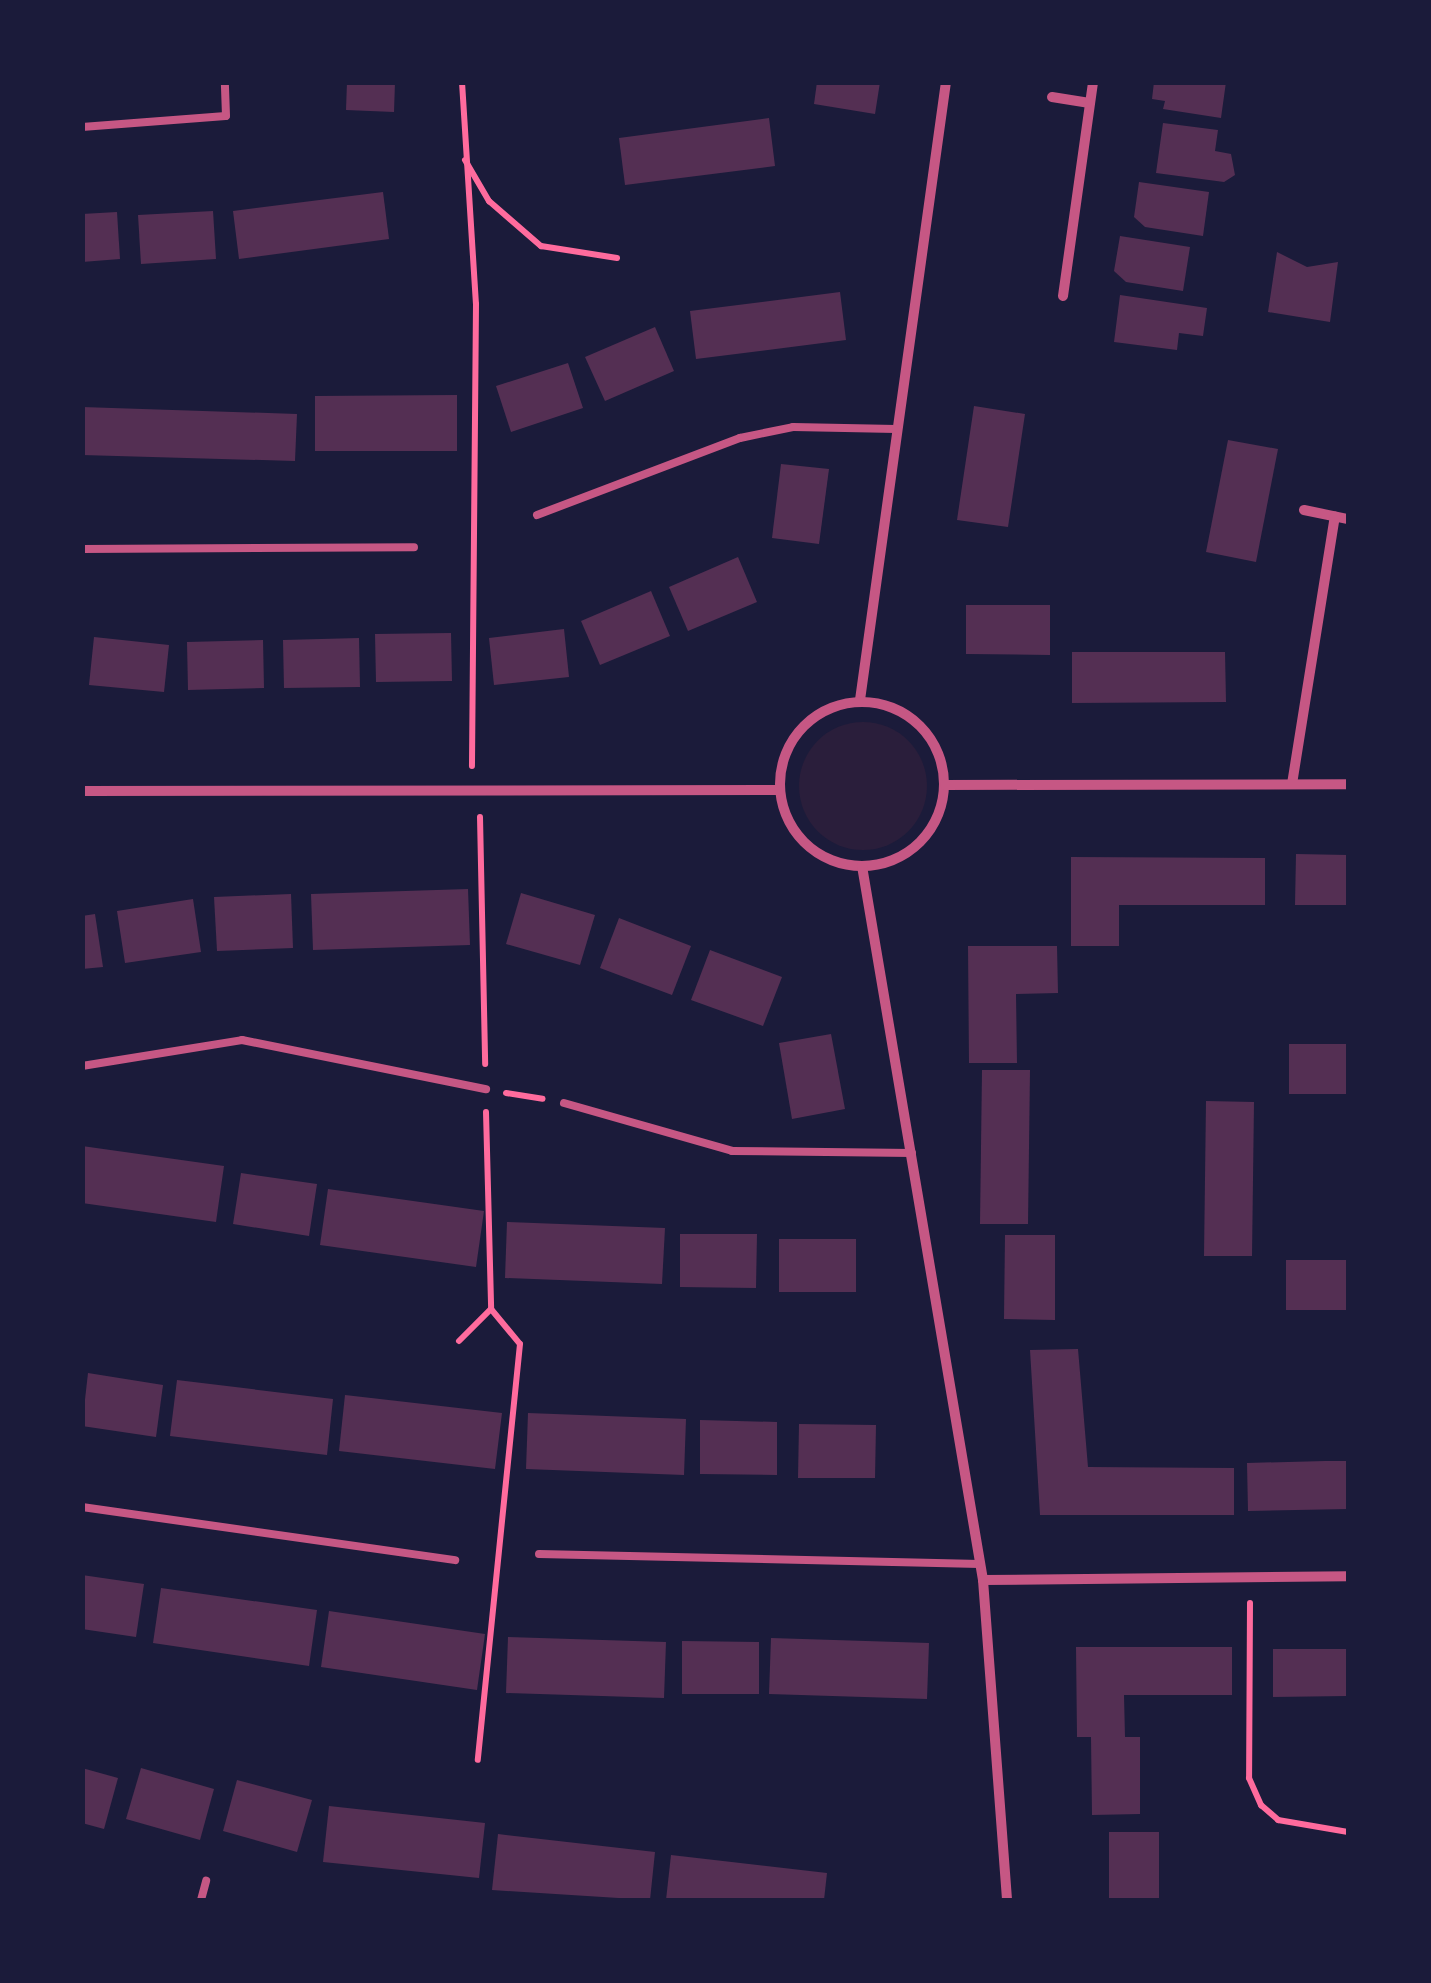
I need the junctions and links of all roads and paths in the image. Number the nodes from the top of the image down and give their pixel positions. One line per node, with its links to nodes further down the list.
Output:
1 (225, 82): 7 (lane)
2 (462, 82): 8 (path)
3 (946, 82): 11 (street)
4 (1093, 82): 6 (street)
5 (1052, 97): 6 (street)
6 (1090, 103): 10 (street)
7 (82, 127)
8 (464, 158): 9 (path); 24 (path)
9 (617, 258)
10 (1062, 296)
11 (896, 430): 13 (lane); 18 (street)
12 (1304, 510): 14 (street)
13 (536, 515)
14 (1334, 516): 15 (street); 20 (street)
15 (1348, 519)
16 (414, 548): 17 (lane)
17 (82, 549)
18 (860, 700): 19 (street); 22 (street)
19 (945, 784): 20 (street); 25 (street)
20 (1292, 784): 21 (street)
21 (1348, 784)
22 (779, 790): 24 (street); 25 (street)
23 (82, 791): 24 (street)
24 (476, 791): 27 (path)
25 (862, 866): 29 (street)
26 (82, 1066): 27 (lane)
27 (486, 1089): 28 (path); 30 (path)
28 (564, 1103): 29 (lane)
29 (912, 1152): 35 (street)
30 (491, 1310): 31 (path); 39 (path)
31 (459, 1341)
32 (82, 1507): 34 (lane)
33 (539, 1554): 35 (lane)
34 (456, 1560)
35 (980, 1564): 38 (street)
36 (1348, 1576): 37 (street)
37 (1250, 1577): 38 (street); 40 (path)
38 (983, 1580): 43 (street)
39 (478, 1760)
40 (1348, 1832)
41 (206, 1881): 42 (lane)
42 (200, 1900)
43 (1007, 1900)

